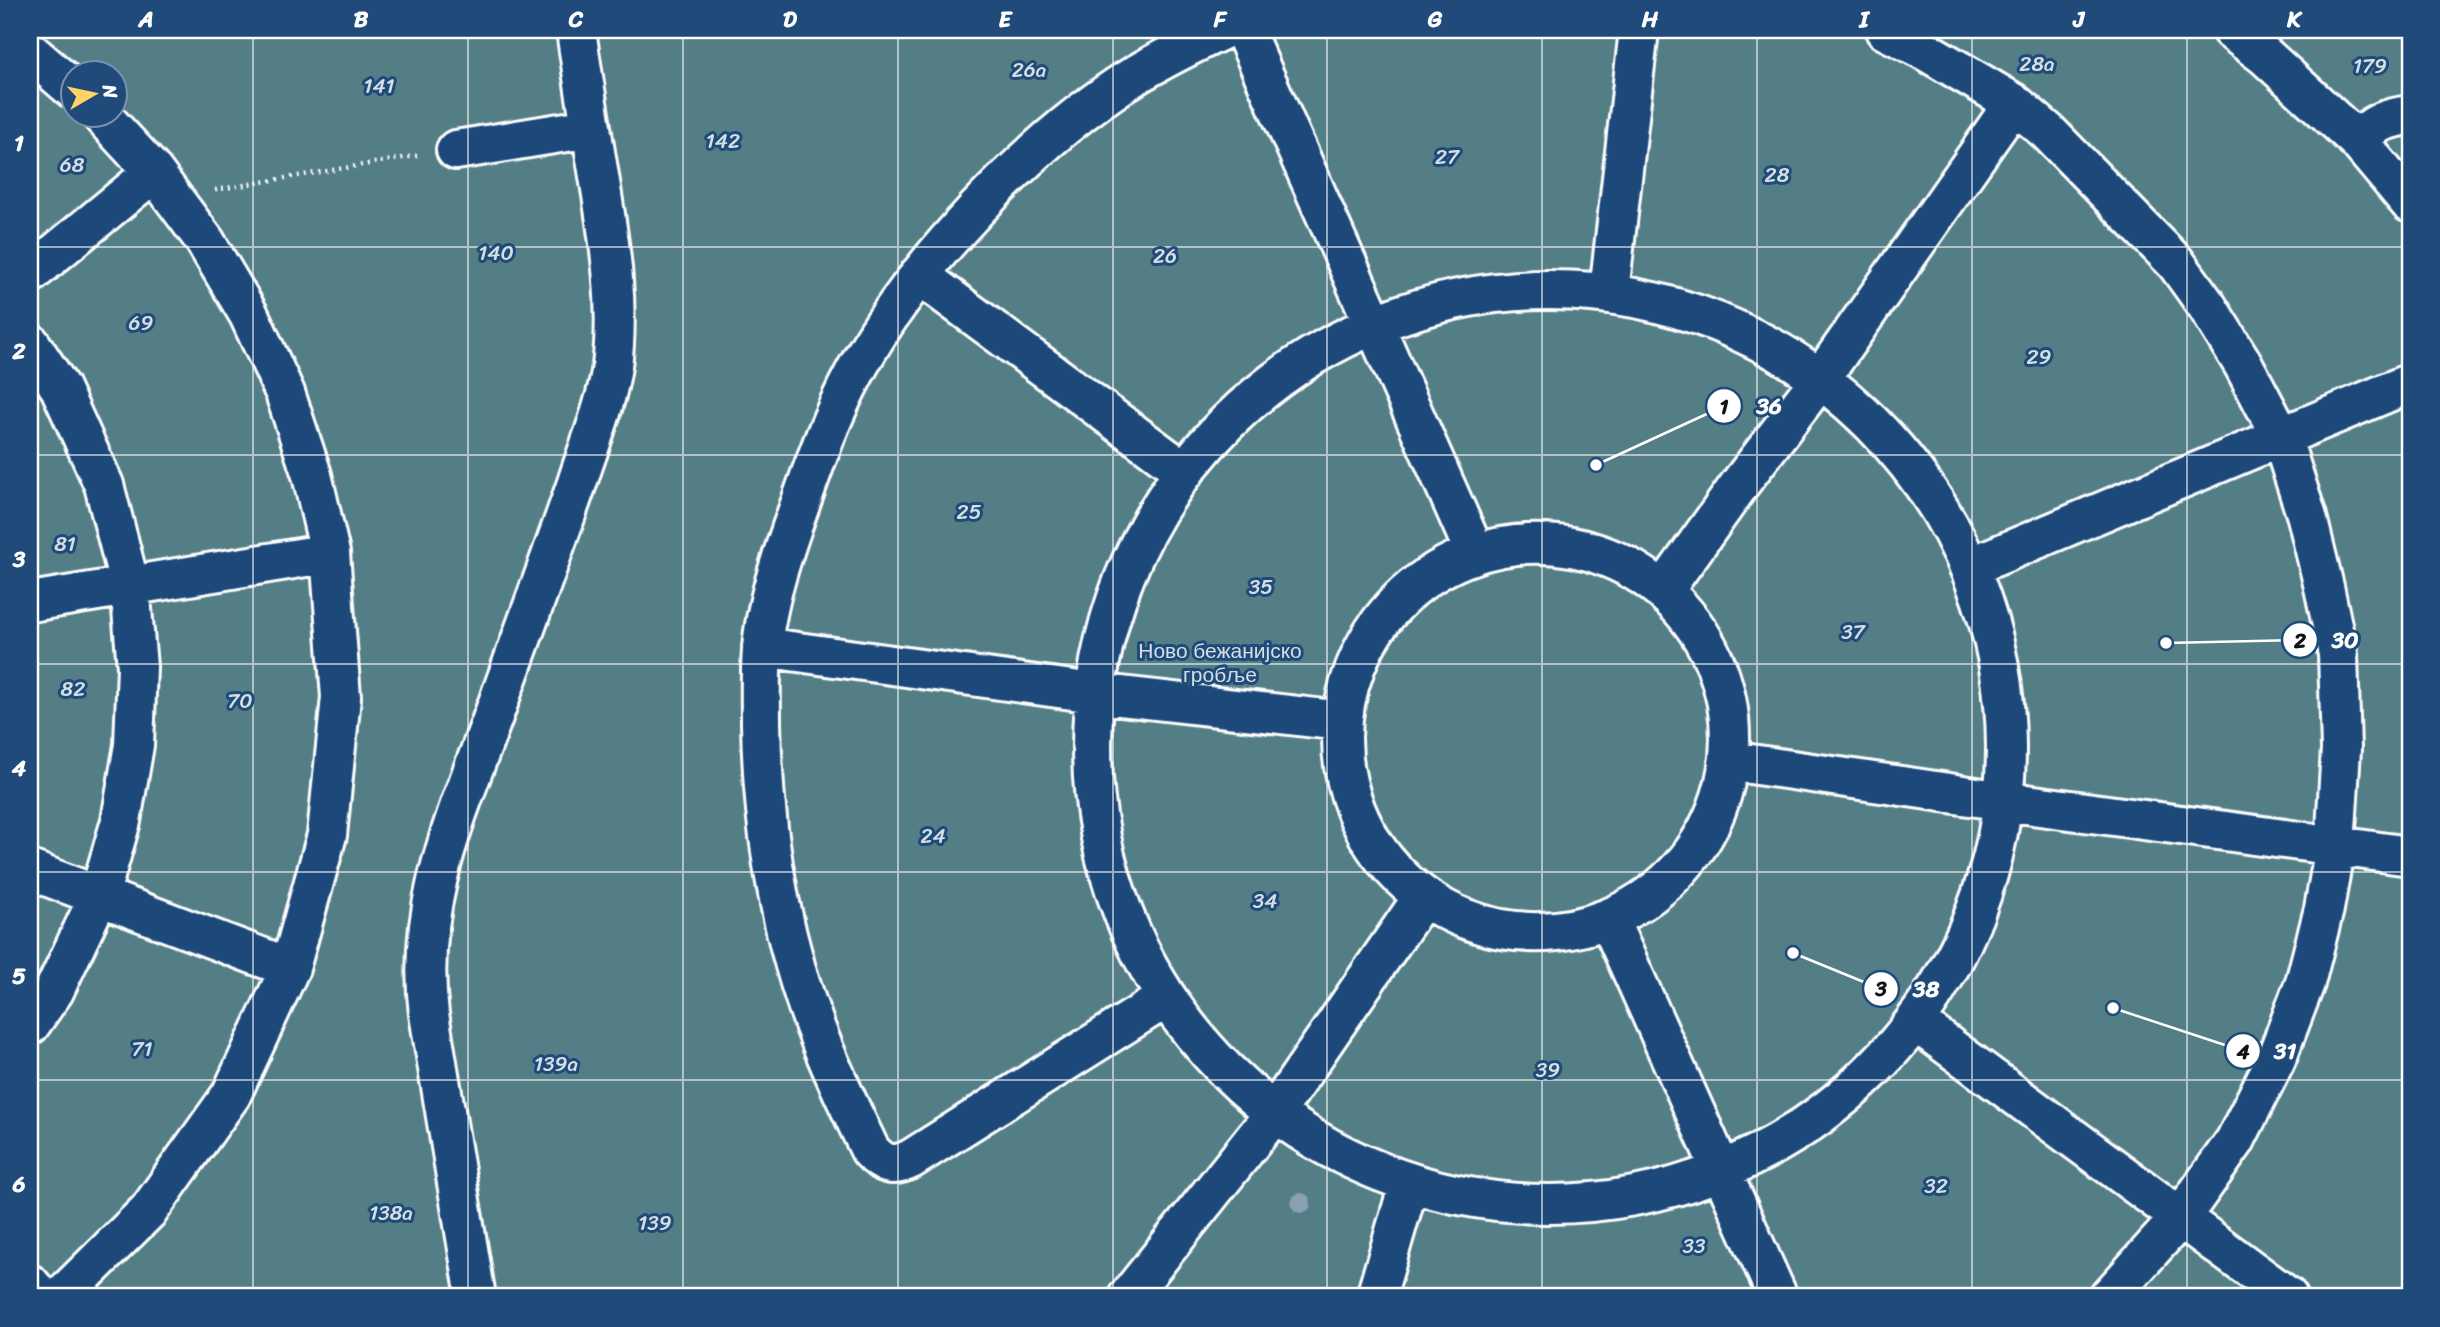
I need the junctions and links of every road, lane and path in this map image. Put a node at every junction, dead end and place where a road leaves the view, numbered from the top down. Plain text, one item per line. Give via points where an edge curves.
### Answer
1 (576, 30) edge
2 (1222, 30) edge
3 (1244, 30) edge
4 (1639, 30) edge
5 (1885, 30) edge
6 (2231, 30) edge
7 (30, 52) edge
8 (60, 78) edge
9 (2014, 103) junction
10 (2410, 115) edge
11 (591, 128) junction
12 (115, 130) edge
13 (2358, 141) junction
14 (456, 150) joint
15 (154, 172) junction
16 (2410, 203) edge
17 (178, 204) junction
18 (30, 274) edge
19 (919, 275) junction
20 (1609, 292) junction
21 (1374, 323) junction
22 (30, 343) edge
23 (1821, 378) junction
24 (2410, 383) edge
25 (2281, 436) junction
26 (1184, 471) junction
27 (330, 553) junction
28 (1475, 553) junction
29 (1970, 567) junction
30 (130, 586) junction
31 (1664, 590) junction
32 (30, 602) edge
33 (762, 647) junction
34 (1094, 693) junction
35 (1342, 721) junction
36 (1730, 761) junction
37 (2004, 801) junction
38 (2335, 846) junction
39 (2410, 856) edge
40 (30, 870) edge
41 (99, 896) junction
42 (1423, 897) junction
43 (1609, 920) junction
44 (290, 968) junction
45 (1166, 998) junction
46 (1916, 1022) junction
47 (30, 1025) edge
48 (1274, 1114) junction
49 (1723, 1172) junction
50 (1409, 1184) junction
51 (2180, 1217) junction
52 (30, 1284) edge
53 (41, 1297) edge
54 (61, 1297) edge
55 (476, 1297) edge
56 (1128, 1297) edge
57 (1376, 1297) edge
58 (1778, 1297) edge
59 (2109, 1297) edge
60 (2288, 1297) edge

1 - 11 lane
2 - 19 lane via 1133,76 1091,106 1016,171
3 - 21 lane
4 - 20 lane
5 - 9 lane
6 - 13 lane
7 - 8 lane
9 - 23 lane
9 - 25 lane via 2176,263 2229,341
10 - 13 lane via 2379,122
11 - 14 lane
11 - 55 lane via 611,249 612,367 554,551 442,857 429,924 426,993
12 - 15 lane
13 - 16 lane
14 - 17 path via 194,194
15 - 17 lane
15 - 18 lane
17 - 27 lane via 249,315 285,393 312,475
19 - 26 lane
19 - 33 lane via 854,373 821,446 791,529
20 - 21 lane via 1529,288 1450,299
20 - 23 lane via 1684,309 1720,323 1756,338
21 - 26 lane via 1302,361 1248,402
21 - 28 lane
22 - 30 lane via 60,388 104,485
23 - 29 lane via 1881,432 1932,496
23 - 31 lane
24 - 25 lane
25 - 29 lane
25 - 38 lane via 2307,517 2338,654 2341,749
26 - 34 lane via 1141,539 1111,614
27 - 30 lane
27 - 44 lane via 341,697 327,835
28 - 31 lane via 1514,544 1594,551 1631,567
28 - 35 lane via 1434,572 1391,609 1370,636 1351,677
29 - 37 lane via 1990,623 2002,682
30 - 32 lane
30 - 41 lane via 137,667 134,744 121,821
31 - 36 lane via 1690,618 1724,685
33 - 34 lane
33 - 45 lane via 762,747 774,880 822,1045 870,1150 879,1160 889,1165 911,1159
34 - 35 lane
34 - 45 lane via 1093,784 1106,863 1124,917
35 - 42 lane via 1342,755 1359,820 1376,849
36 - 37 lane
36 - 43 lane via 1721,802 1703,840 1678,873 1646,900
37 - 38 lane
37 - 46 lane via 1978,905 1958,954
38 - 39 lane
38 - 51 lane via 2305,984 2276,1059 2235,1141
40 - 41 lane
41 - 44 lane
41 - 47 lane via 54,991
42 - 43 lane via 1457,917 1494,929 1533,934 1572,931
42 - 48 lane
43 - 49 lane
44 - 54 lane via 231,1095 149,1210
45 - 48 lane via 1233,1080
46 - 49 lane via 1861,1084 1796,1134
46 - 51 lane
48 - 50 lane via 1339,1155
48 - 56 lane
49 - 50 lane via 1647,1196 1567,1206 1488,1202
49 - 58 lane
50 - 57 lane
51 - 59 lane
51 - 60 lane
52 - 53 lane

